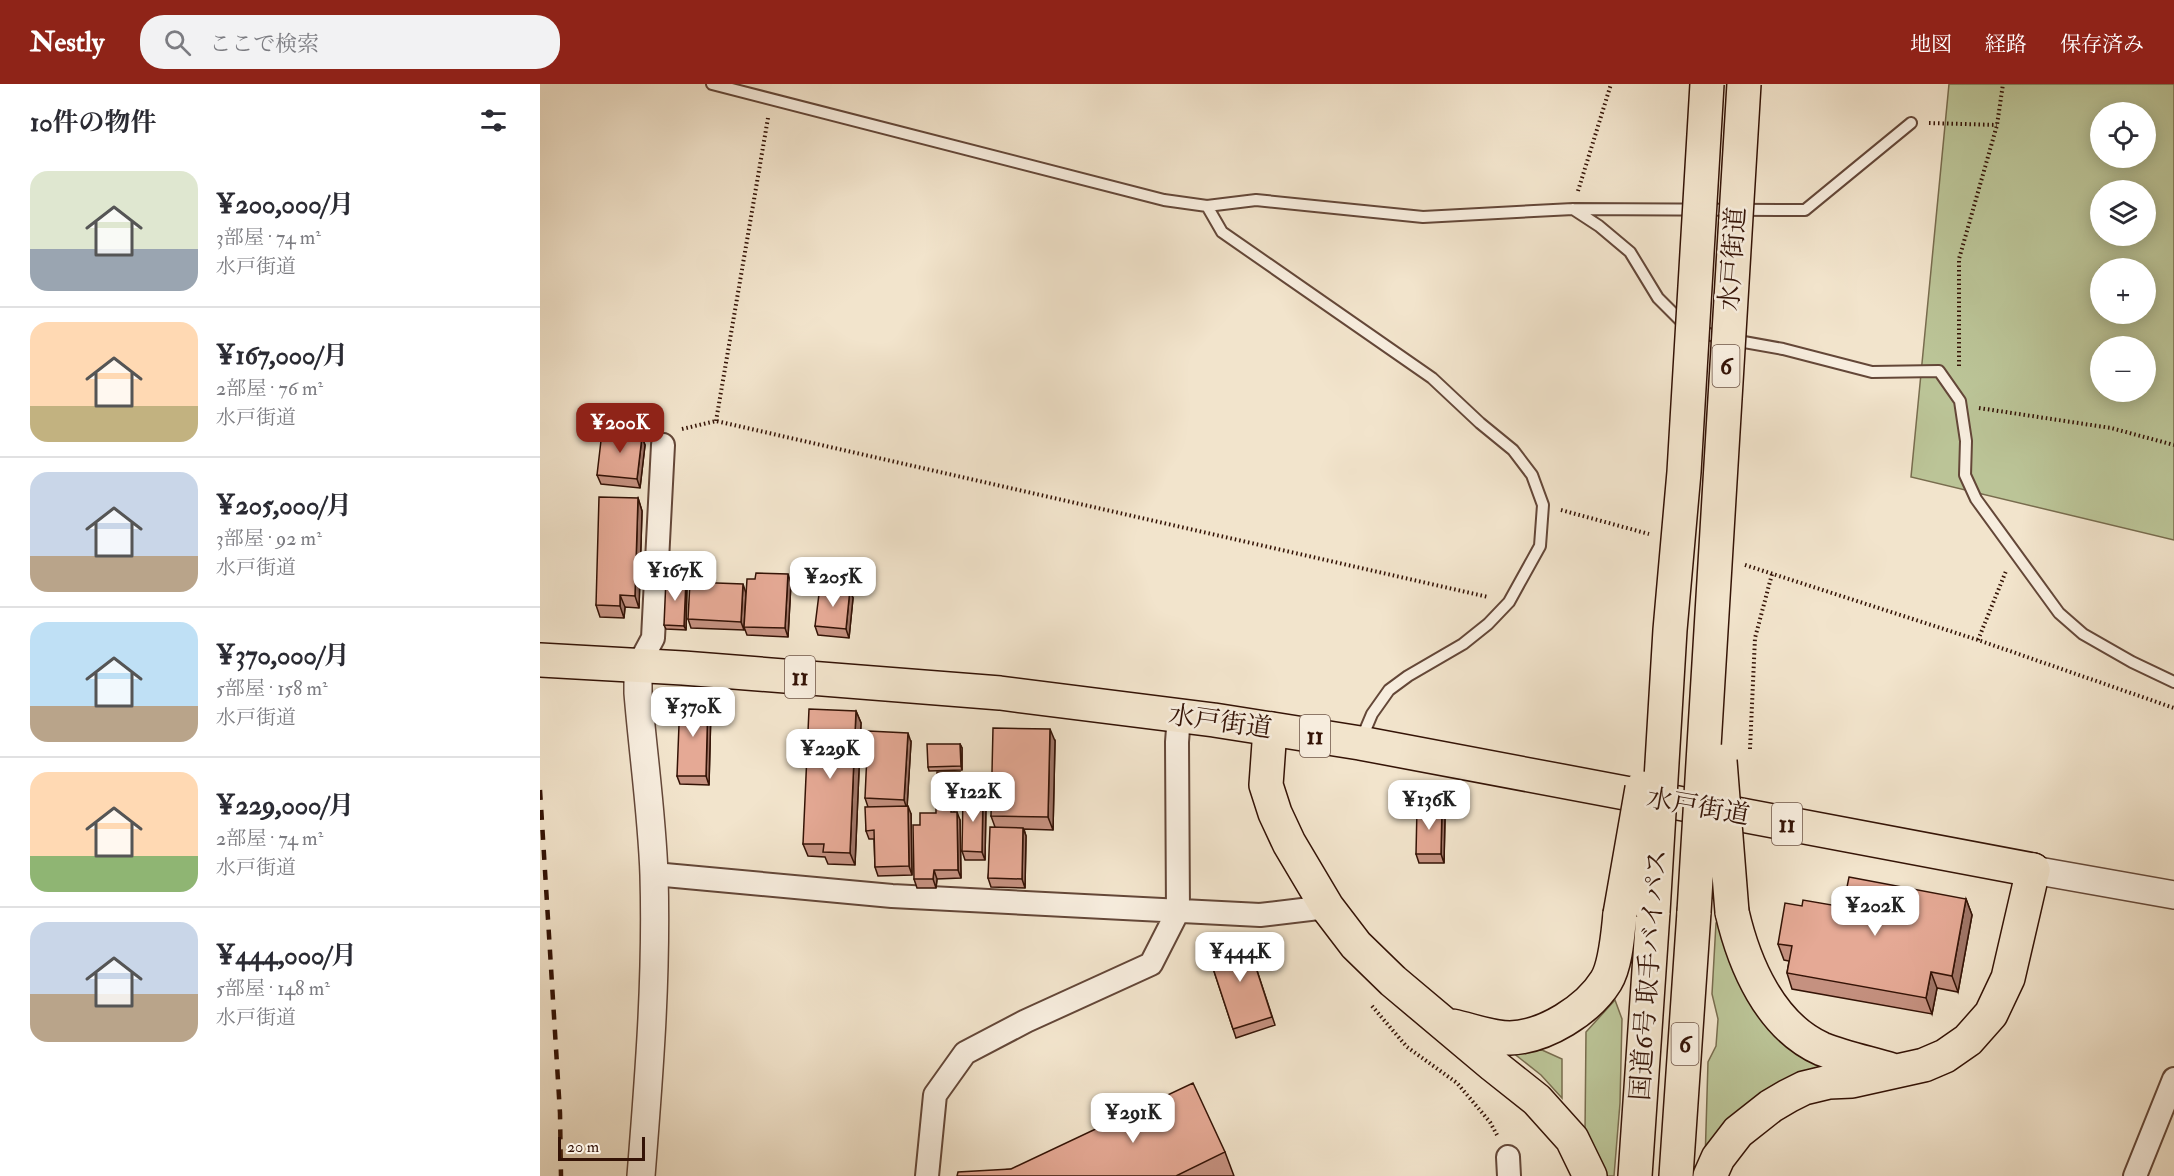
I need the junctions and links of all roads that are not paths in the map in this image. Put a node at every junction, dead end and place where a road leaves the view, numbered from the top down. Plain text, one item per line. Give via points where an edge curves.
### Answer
1 (712, 84) edge
2 (1707, 84) edge
3 (1744, 84) edge
4 (1911, 123) road end
5 (1207, 206) junction
6 (1573, 209) junction
7 (663, 445) dead end
8 (1670, 630) junction
9 (1711, 649) junction
10 (540, 660) edge
11 (638, 666) junction
12 (2174, 682) edge
13 (1179, 715) junction
14 (1270, 729) junction
15 (1360, 743) junction
16 (2033, 870) junction
17 (654, 874) junction
18 (2174, 895) edge
19 (1327, 907) junction
20 (1178, 911) junction
21 (1444, 1024) junction
22 (1894, 1070) junction
23 (2174, 1079) edge
24 (641, 1176) edge
25 (927, 1176) edge
26 (1590, 1176) edge
27 (1635, 1176) edge
28 (1676, 1176) edge
29 (1710, 1176) edge
30 (2135, 1176) edge

1 - 5 lane via 1164,200
2 - 8 main road, 水戸街道 / 6, bridge via 1684,472
3 - 9 main road, 水戸街道 / 6, bridge
4 - 6 lane via 1805,210
5 - 6 lane via 1256,200 1423,218
5 - 15 lane via 1222,232 1432,378 1513,450 1532,475 1543,505 1540,546 1509,602 1463,644 1389,690 1372,714
6 - 12 lane via 1630,252 1658,298 1683,323 1716,337 1784,349 1872,372 1938,371 1960,400 1966,441 1965,475 1976,499 2059,613 2083,634
7 - 11 street via 653,638
8 - 21 main road, bridge via 1607,980 1572,1016 1543,1031 1511,1038
8 - 27 main road, 国道6号 取手バイパス / 6, bridge
9 - 22 main road, bridge via 1732,912 1742,947 1768,1001 1784,1023 1800,1036 1820,1048
9 - 28 main road, 国道6号 取手バイパス / 6, bridge
10 - 11 main road, 水戸街道 / 11
11 - 13 main road, 水戸街道 / 11 via 1000,693
11 - 17 street
13 - 14 main road, 水戸街道 / 11
13 - 20 street
14 - 15 main road, 水戸街道 / 11
14 - 19 main road via 1266,785 1289,843
15 - 16 main road, 水戸街道 / 11
16 - 18 street
16 - 22 main road via 2008,978 1991,1014 1968,1040 1945,1056 1924,1065
17 - 20 street via 892,896
17 - 24 street via 652,1025
19 - 20 street via 1260,915
19 - 21 main road via 1356,945
20 - 25 street via 1151,964 965,1053 935,1095
21 - 26 main road via 1537,1100 1572,1139
22 - 29 main road via 1821,1084 1788,1096 1738,1132
23 - 30 street

